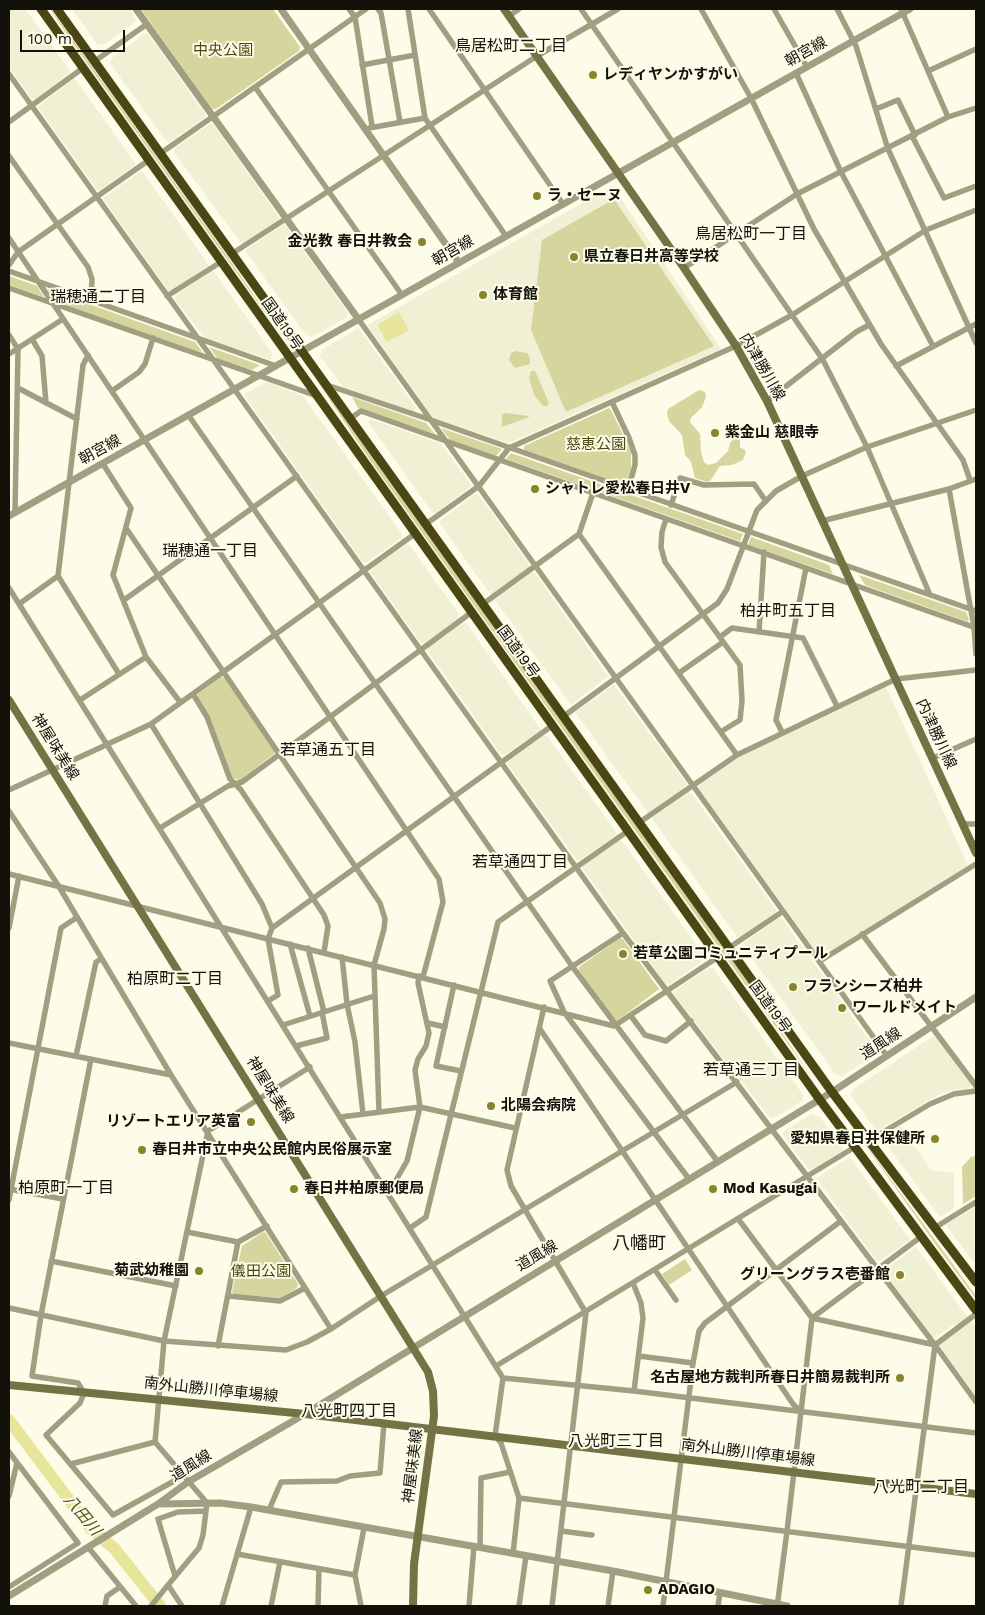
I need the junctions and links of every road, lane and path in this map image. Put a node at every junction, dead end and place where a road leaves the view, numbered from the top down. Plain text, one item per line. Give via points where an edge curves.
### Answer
1 (41, 9) edge
2 (57, 9) edge
3 (136, 9) edge
4 (281, 9) edge
5 (349, 9) edge
6 (366, 9) edge
7 (378, 9) edge
8 (408, 9) edge
9 (429, 9) edge
10 (519, 9) edge
11 (581, 9) edge
12 (618, 9) edge
13 (701, 9) edge
14 (774, 9) edge
15 (837, 9) edge
16 (910, 9) edge
17 (902, 11) edge
18 (507, 12) edge
19 (354, 17) junction
20 (147, 24) junction
21 (592, 24) junction
22 (854, 41) junction
23 (309, 49) junction
24 (976, 49) edge
25 (415, 56) junction
26 (537, 56) junction
27 (389, 60) junction
28 (95, 61) junction
29 (362, 65) junction
30 (806, 67) junction
31 (83, 68) junction
32 (928, 71) junction
33 (796, 73) junction
34 (9, 74) edge
35 (255, 86) junction
36 (485, 90) junction
37 (751, 98) junction
38 (32, 105) junction
39 (976, 108) edge
40 (876, 109) junction
41 (976, 113) edge
42 (213, 116) junction
43 (948, 117) junction
44 (425, 118) junction
45 (9, 122) edge
46 (400, 122) junction
47 (429, 126) junction
48 (369, 128) junction
49 (913, 135) junction
50 (673, 143) junction
51 (888, 149) junction
52 (161, 152) junction
53 (9, 156) edge
54 (384, 156) junction
55 (149, 160) junction
56 (841, 172) junction
57 (618, 174) junction
58 (976, 186) edge
59 (329, 192) junction
60 (797, 194) junction
61 (98, 197) junction
62 (563, 204) junction
63 (976, 210) edge
64 (286, 219) junction
65 (56, 225) junction
66 (926, 230) junction
67 (736, 234) junction
68 (506, 236) junction
69 (9, 238) edge
70 (18, 252) junction
71 (233, 253) junction
72 (885, 255) junction
73 (221, 262) junction
74 (458, 263) junction
75 (9, 265) edge
76 (684, 268) junction
77 (9, 271) edge
78 (38, 281) junction
79 (845, 281) junction
80 (9, 288) edge
81 (402, 295) junction
82 (167, 296) junction
83 (91, 299) junction
84 (52, 303) junction
85 (792, 315) junction
86 (63, 319) junction
87 (359, 320) junction
88 (869, 324) junction
89 (976, 324) edge
90 (969, 326) junction
91 (9, 335) edge
92 (153, 338) junction
93 (199, 338) junction
94 (32, 339) junction
95 (976, 343) edge
96 (736, 346) junction
97 (932, 346) junction
98 (18, 349) junction
99 (302, 352) junction
100 (9, 354) edge
101 (88, 355) junction
102 (289, 358) junction
103 (214, 360) junction
104 (823, 360) junction
105 (276, 366) junction
106 (896, 366) junction
107 (259, 376) junction
108 (327, 385) junction
109 (18, 388) junction
110 (236, 389) junction
111 (112, 391) junction
112 (318, 397) junction
113 (767, 401) junction
114 (612, 402) junction
115 (46, 403) junction
116 (976, 410) edge
117 (189, 416) junction
118 (350, 418) junction
119 (428, 418) junction
120 (77, 419) junction
121 (936, 424) junction
122 (145, 441) junction
123 (445, 441) junction
124 (867, 447) junction
125 (509, 448) junction
126 (500, 460) junction
127 (103, 464) junction
128 (296, 476) junction
129 (802, 476) junction
130 (973, 480) edge
131 (70, 482) junction
132 (479, 486) junction
133 (949, 489) junction
134 (628, 490) junction
135 (593, 493) junction
136 (765, 500) junction
137 (889, 503) junction
138 (671, 505) junction
139 (252, 508) junction
140 (12, 514) edge
141 (666, 519) junction
142 (822, 521) junction
143 (426, 524) junction
144 (126, 528) junction
145 (748, 532) junction
146 (416, 533) junction
147 (579, 534) junction
148 (210, 538) junction
149 (744, 542) junction
150 (764, 552) junction
151 (842, 564) junction
152 (535, 568) junction
153 (806, 568) junction
154 (364, 570) junction
155 (159, 574) junction
156 (58, 576) junction
157 (851, 583) junction
158 (9, 588) edge
159 (930, 595) junction
160 (124, 600) junction
161 (318, 603) junction
162 (18, 604) junction
163 (483, 604) junction
164 (973, 610) edge
165 (472, 612) junction
166 (704, 614) junction
167 (975, 628) edge
168 (759, 632) junction
169 (275, 634) junction
170 (793, 636) junction
171 (721, 639) junction
172 (659, 646) junction
173 (422, 650) junction
174 (976, 654) edge
175 (146, 657) junction
176 (224, 670) junction
177 (976, 670) edge
178 (679, 673) junction
179 (119, 674) junction
180 (615, 678) junction
181 (896, 679) junction
182 (375, 684) junction
183 (192, 694) junction
184 (9, 700) edge
185 (80, 700) junction
186 (180, 702) junction
187 (837, 706) junction
188 (564, 716) junction
189 (330, 717) junction
190 (151, 724) junction
191 (554, 725) junction
192 (722, 731) junction
193 (782, 732) junction
194 (976, 739) edge
195 (107, 744) junction
196 (280, 754) junction
197 (737, 755) junction
198 (933, 758) junction
199 (502, 762) junction
200 (52, 769) junction
201 (236, 784) junction
202 (692, 785) junction
203 (9, 790) edge
204 (453, 797) junction
205 (199, 803) junction
206 (9, 811) edge
207 (640, 822) junction
208 (963, 824) junction
209 (976, 824) edge
210 (160, 828) junction
211 (407, 830) junction
212 (628, 831) junction
213 (976, 853) edge
214 (976, 864) edge
215 (355, 866) junction
216 (576, 866) junction
217 (9, 874) edge
218 (19, 876) junction
219 (58, 885) junction
220 (313, 898) junction
221 (526, 900) junction
222 (139, 907) junction
223 (782, 912) junction
224 (76, 918) junction
225 (9, 928) edge
226 (272, 928) junction
227 (223, 929) junction
228 (623, 933) junction
229 (862, 934) junction
230 (268, 939) junction
231 (290, 944) junction
232 (730, 947) junction
233 (308, 948) junction
234 (324, 952) junction
235 (342, 957) junction
236 (718, 957) junction
237 (101, 959) junction
238 (820, 962) junction
239 (374, 965) junction
240 (572, 966) junction
241 (421, 977) junction
242 (454, 985) junction
243 (667, 991) junction
244 (480, 992) junction
245 (374, 996) junction
246 (975, 1000) edge
247 (268, 1001) junction
248 (347, 1004) junction
249 (544, 1007) junction
250 (323, 1012) junction
251 (564, 1012) junction
252 (310, 1016) junction
253 (631, 1016) junction
254 (691, 1021) junction
255 (428, 1023) junction
256 (283, 1025) junction
257 (614, 1026) junction
258 (445, 1027) junction
259 (932, 1027) junction
260 (540, 1029) junction
261 (9, 1043) edge
262 (296, 1046) junction
263 (39, 1048) junction
264 (76, 1056) junction
265 (887, 1056) junction
266 (90, 1059) junction
267 (310, 1068) junction
268 (460, 1072) junction
269 (171, 1075) junction
270 (737, 1082) junction
271 (976, 1086) edge
272 (976, 1091) edge
273 (832, 1092) junction
274 (259, 1099) junction
275 (820, 1100) junction
276 (420, 1107) junction
277 (379, 1112) junction
278 (362, 1114) junction
279 (451, 1114) junction
280 (682, 1115) junction
281 (342, 1117) junction
282 (516, 1128) junction
283 (772, 1129) junction
284 (208, 1131) junction
285 (652, 1131) junction
286 (870, 1140) junction
287 (856, 1147) junction
288 (622, 1149) junction
289 (718, 1162) junction
290 (809, 1177) junction
291 (689, 1178) junction
292 (10, 1189) edge
293 (388, 1194) junction
294 (63, 1199) junction
295 (656, 1199) junction
296 (9, 1200) edge
297 (976, 1202) edge
298 (524, 1210) junction
299 (739, 1220) junction
300 (841, 1220) junction
301 (267, 1226) junction
302 (936, 1227) junction
303 (410, 1228) junction
304 (187, 1232) junction
305 (922, 1236) junction
306 (238, 1242) junction
307 (689, 1249) junction
308 (51, 1261) junction
309 (555, 1261) junction
310 (433, 1266) junction
311 (656, 1270) junction
312 (776, 1270) junction
313 (878, 1270) junction
314 (976, 1282) edge
315 (633, 1283) junction
316 (176, 1286) junction
317 (305, 1288) junction
318 (229, 1296) junction
319 (381, 1296) junction
320 (676, 1300) dead end
321 (727, 1307) junction
322 (9, 1308) edge
323 (976, 1310) edge
324 (586, 1313) junction
325 (976, 1314) edge
326 (41, 1315) junction
327 (464, 1316) junction
328 (812, 1318) junction
329 (331, 1329) junction
330 (164, 1341) junction
331 (935, 1344) junction
332 (218, 1346) junction
333 (413, 1348) junction
334 (638, 1356) junction
335 (693, 1363) junction
336 (496, 1366) junction
337 (503, 1378) junction
338 (9, 1385) edge
339 (578, 1385) junction
340 (634, 1391) junction
341 (84, 1392) junction
342 (159, 1398) junction
343 (689, 1399) junction
344 (976, 1402) edge
345 (800, 1411) junction
346 (305, 1414) junction
347 (384, 1423) junction
348 (923, 1427) junction
349 (432, 1428) junction
350 (976, 1434) edge
351 (496, 1436) junction
352 (155, 1442) junction
353 (571, 1444) junction
354 (9, 1452) edge
355 (681, 1458) junction
356 (17, 1463) junction
357 (71, 1464) junction
358 (510, 1472) junction
359 (793, 1472) junction
360 (186, 1479) junction
361 (915, 1486) junction
362 (976, 1494) edge
363 (9, 1496) edge
364 (519, 1498) junction
365 (158, 1504) junction
366 (564, 1504) junction
367 (206, 1507) junction
368 (251, 1507) junction
369 (269, 1510) junction
370 (674, 1517) junction
371 (364, 1528) junction
372 (561, 1531) junction
373 (787, 1532) junction
374 (592, 1535) dead end
375 (418, 1536) junction
376 (908, 1546) junction
377 (88, 1547) junction
378 (477, 1547) junction
379 (237, 1554) junction
380 (513, 1554) junction
381 (976, 1555) edge
382 (526, 1556) junction
383 (557, 1561) junction
384 (280, 1562) junction
385 (319, 1569) junction
386 (613, 1571) junction
387 (355, 1575) junction
388 (175, 1576) junction
389 (667, 1582) junction
390 (168, 1584) junction
391 (9, 1587) edge
392 (120, 1587) junction
393 (720, 1593) junction
394 (9, 1596) edge
395 (105, 1606) edge
396 (136, 1606) edge
397 (151, 1606) edge
398 (182, 1606) edge
399 (222, 1606) edge
400 (270, 1606) edge
401 (318, 1606) edge
402 (361, 1606) edge
403 (413, 1606) edge
404 (469, 1606) edge
405 (519, 1606) edge
406 (552, 1606) edge
407 (608, 1606) edge
408 (664, 1606) edge
409 (718, 1606) edge
410 (775, 1606) edge
411 (787, 1606) edge
412 (901, 1606) edge

1 - 31 highway, 国道19号
2 - 28 highway, 国道19号
3 - 20 street
4 - 23 street
5 - 19 street
6 - 19 street
7 - 27 street
8 - 25 street
9 - 36 street
10 - 18 street
11 - 21 street
12 - 21 street
13 - 37 street
14 - 30 street
15 - 22 street
16 - 17 street, 朝宮線
17 - 22 street, 朝宮線
17 - 32 street
18 - 26 main road, 内津勝川線
19 - 23 street
19 - 29 street
20 - 28 street
20 - 42 street
21 - 26 street
21 - 50 street
22 - 30 street, 朝宮線
22 - 40 street
23 - 35 street
23 - 48 street
24 - 32 street
25 - 27 street
25 - 44 street
26 - 36 street
26 - 57 main road, 内津勝川線
27 - 29 street
27 - 46 street
28 - 52 highway, 国道19号
29 - 48 street
30 - 33 street, 朝宮線
31 - 38 street
31 - 55 highway, 国道19号
32 - 43 street
33 - 37 street, 朝宮線
33 - 56 street
34 - 38 street
35 - 42 street
35 - 59 street
36 - 47 street
36 - 62 street
37 - 50 street, 朝宮線
37 - 60 street
38 - 45 street
38 - 61 street
39 - 41 street
39 - 43 street
40 - 49 street via 898,100
40 - 51 street
42 - 52 street
42 - 64 street
43 - 49 street
44 - 46 street
44 - 47 street
46 - 48 street
47 - 54 street
47 - 68 street
48 - 54 street
49 - 51 street
49 - 58 street via 944,198
50 - 57 street, 朝宮線
50 - 67 street
51 - 56 street
51 - 66 street
52 - 71 highway, 国道19号
53 - 65 street
54 - 59 street
54 - 74 street
55 - 61 street
55 - 73 highway, 国道19号
56 - 60 street
56 - 72 street
57 - 62 street, 朝宮線
57 - 76 main road, 内津勝川線
59 - 64 street
59 - 81 street
60 - 67 street
60 - 79 street
61 - 65 street
61 - 82 street
62 - 68 street, 朝宮線
63 - 66 street
64 - 71 street
64 - 87 street
65 - 70 street
65 - 83 street via 88,267 92,279
66 - 72 street
66 - 90 street
67 - 76 street
67 - 85 street
68 - 74 street, 朝宮線
69 - 70 street
70 - 75 street
70 - 78 street
71 - 99 highway, 国道19号
72 - 79 street
72 - 97 street
73 - 82 street
73 - 102 highway, 国道19号
74 - 81 street, 朝宮線
76 - 96 main road, 内津勝川線
77 - 78 street
78 - 83 street
78 - 84 street
79 - 85 street
79 - 88 street
80 - 84 street
81 - 87 street, 朝宮線
82 - 93 street
83 - 93 street
84 - 86 street
84 - 92 street
85 - 96 street
85 - 104 street
86 - 94 street
86 - 101 street
87 - 99 street, 朝宮線
87 - 119 street
88 - 104 street
88 - 106 street
89 - 90 street
90 - 95 street
90 - 97 street
91 - 98 street
92 - 103 street
92 - 111 street via 148,358 139,372
93 - 103 street
93 - 105 street
94 - 98 street
94 - 115 street via 42,356
96 - 113 main road, 内津勝川線
96 - 114 street
97 - 106 street
98 - 100 street
98 - 109 street
99 - 102 street, 朝宮線
99 - 108 highway, 国道19号
101 - 111 street
101 - 120 street via 83,365
102 - 105 street, 朝宮線
102 - 112 highway, 国道19号
103 - 107 street
103 - 110 street
104 - 113 street
104 - 124 street
105 - 107 street, 朝宮線
106 - 121 street
107 - 110 street, 朝宮線
107 - 112 street
108 - 118 highway, 国道19号
108 - 119 street
109 - 115 street
109 - 140 street
110 - 117 street, 朝宮線
110 - 128 street
111 - 122 street
112 - 146 highway, 国道19号
113 - 129 main road, 内津勝川線
114 - 125 street
114 - 134 street via 635,455
115 - 120 street
116 - 121 street
117 - 122 street, 朝宮線
117 - 139 street
118 - 123 street via 361,411
118 - 143 highway, 国道19号
119 - 123 street
119 - 125 street
120 - 131 street
121 - 124 street
121 - 130 street via 963,460
122 - 127 street, 朝宮線
122 - 148 street
123 - 126 street
123 - 132 street
124 - 129 street
124 - 137 street
125 - 126 street
125 - 134 street
126 - 132 street
126 - 135 street
127 - 131 street, 朝宮線
127 - 144 street via 131,508
128 - 139 street
128 - 154 street
129 - 136 street
129 - 142 main road, 内津勝川線
130 - 133 street
131 - 140 street, 朝宮線
131 - 156 street
132 - 143 street
132 - 152 street
133 - 137 street
133 - 164 street
134 - 138 street
135 - 141 street
135 - 147 street
136 - 138 street via 754,484 704,485 680,478
136 - 145 street via 756,510
137 - 142 street
137 - 159 street
138 - 145 street
139 - 148 street
139 - 161 street
141 - 149 street
141 - 166 street via 661,547 665,562
142 - 151 main road, 内津勝川線
143 - 163 highway, 国道19号
144 - 155 street
144 - 160 street via 114,575
145 - 149 street
145 - 151 street
146 - 154 street
146 - 165 highway, 国道19号
147 - 152 street
147 - 172 street
148 - 155 street
148 - 169 street
149 - 150 street
149 - 166 street via 727,589 718,603
150 - 153 street
150 - 168 street
151 - 157 main road, 内津勝川線
151 - 159 street
152 - 163 street
152 - 180 street
153 - 157 street
153 - 170 street
154 - 161 street
154 - 173 street
155 - 160 street
155 - 176 street
156 - 162 street
156 - 179 street
157 - 167 street
157 - 181 main road, 内津勝川線
158 - 162 street
159 - 164 street
160 - 175 street
161 - 169 street
161 - 182 street
162 - 185 street
163 - 188 highway, 国道19号
164 - 167 street
165 - 173 street
165 - 191 highway, 国道19号
166 - 171 street
166 - 172 street
167 - 174 street
168 - 170 street
168 - 171 street via 732,628
169 - 176 street
169 - 189 street
170 - 187 street via 802,638
170 - 193 street via 776,720
171 - 178 street
171 - 192 street via 740,665 742,701 740,720
172 - 178 street
172 - 180 street
173 - 182 street
173 - 199 street
175 - 179 street
175 - 186 street
176 - 183 street
176 - 196 street
177 - 181 street
178 - 192 street
179 - 185 street
180 - 188 street
180 - 202 street
181 - 187 street
181 - 198 main road, 内津勝川線
182 - 189 street
182 - 204 street
183 - 186 street
183 - 201 street via 207,717 230,779
184 - 200 main road, 神屋味美線
185 - 195 street
186 - 190 street
187 - 193 street
188 - 207 highway, 国道19号
189 - 196 street
189 - 211 street
190 - 195 street
190 - 205 street
191 - 199 street
191 - 212 highway, 国道19号
192 - 197 street
193 - 197 street
194 - 198 street
195 - 200 street
195 - 210 street
196 - 201 street
196 - 215 street
197 - 202 street
198 - 208 main road, 内津勝川線
199 - 204 street
199 - 216 street
200 - 203 street
200 - 222 main road, 神屋味美線
201 - 205 street
201 - 220 street
202 - 207 street
202 - 223 street
204 - 211 street
204 - 221 street
205 - 210 street
205 - 226 street via 262,904
206 - 219 street
207 - 232 highway, 国道19号
208 - 209 street
208 - 213 main road, 内津勝川線
210 - 227 street
211 - 215 street
211 - 241 street via 439,879 442,890 443,902
212 - 216 street
212 - 236 highway, 国道19号
214 - 229 street
215 - 220 street
215 - 239 street via 383,910 384,930
216 - 221 street
216 - 228 street
217 - 218 street
218 - 219 street
218 - 225 street
219 - 222 street
219 - 224 street
220 - 226 street
220 - 234 street via 328,926
221 - 240 street
221 - 244 street via 498,922
222 - 227 street
222 - 274 main road, 神屋味美線
223 - 232 street
223 - 238 street
224 - 237 street
224 - 263 street via 62,928
226 - 230 street
227 - 230 street
227 - 247 street
228 - 240 street
228 - 243 street
229 - 238 street
229 - 259 street
230 - 231 street
230 - 247 street via 278,995
231 - 233 street
231 - 252 street
232 - 273 highway, 国道19号
233 - 234 street
233 - 250 street
234 - 235 street
235 - 239 street
235 - 248 street
236 - 243 street
236 - 275 highway, 国道19号
237 - 264 street via 96,962
237 - 269 street
238 - 265 street
239 - 241 street
239 - 245 street
240 - 251 street via 550,981
240 - 257 street
241 - 242 street
241 - 255 street via 418,983
242 - 244 street
242 - 258 street
243 - 253 street
243 - 254 street
244 - 249 street
244 - 268 street
245 - 248 street
245 - 277 street
246 - 259 street, 道風線
247 - 256 street
248 - 250 street
248 - 278 street via 355,1042
249 - 251 street
249 - 260 street
250 - 252 street
250 - 262 street via 328,1038
251 - 257 street
251 - 285 street
252 - 256 street
253 - 254 street via 645,1035 666,1041
253 - 257 street
254 - 270 street
255 - 258 street
255 - 276 street via 426,1046 416,1070
256 - 262 street
257 - 280 street
258 - 268 street via 436,1066
259 - 265 street, 道風線
259 - 271 street
260 - 282 street
260 - 288 street
261 - 263 street
262 - 267 street
263 - 264 street
263 - 292 street
264 - 266 street
265 - 273 street, 道風線
266 - 269 street
266 - 294 street
267 - 274 street
267 - 281 street
268 - 279 street
269 - 284 street
270 - 280 street
270 - 283 street
272 - 286 street via 954,1094 930,1104
273 - 275 street, 道風線
273 - 286 highway, 国道19号
274 - 284 street
274 - 319 main road, 神屋味美線
275 - 283 street, 道風線
275 - 287 highway, 国道19号
276 - 277 street
276 - 279 street
276 - 293 street via 407,1161
277 - 278 street
278 - 281 street
279 - 282 street
279 - 303 street via 426,1217
280 - 285 street
280 - 289 street
281 - 293 street
282 - 298 street via 506,1170
283 - 289 street, 道風線
283 - 290 street
284 - 301 street
284 - 304 street
285 - 288 street
285 - 291 street
286 - 302 highway, 国道19号
287 - 290 street
287 - 305 highway, 国道19号
288 - 295 street
288 - 298 street
289 - 291 street, 道風線
290 - 299 street
290 - 300 street
291 - 295 street, 道風線
292 - 294 street
292 - 296 street
293 - 303 street
294 - 308 street
295 - 307 street
295 - 309 street, 道風線
297 - 302 street
298 - 309 street
298 - 310 street
299 - 307 street
299 - 312 street
300 - 312 street
300 - 313 street
301 - 306 street
301 - 317 street
302 - 314 highway, 国道19号
303 - 310 street
304 - 306 street
304 - 316 street
305 - 313 street
305 - 323 highway, 国道19号
306 - 318 street
307 - 311 street
307 - 321 street
308 - 316 street
308 - 326 street
309 - 324 street
309 - 327 street, 道風線
310 - 319 street
310 - 327 street
311 - 315 street
311 - 320 street
312 - 321 street
312 - 328 street
313 - 328 street
313 - 331 street
315 - 324 street
315 - 334 street via 642,1303
316 - 330 street
317 - 318 street via 280,1301
317 - 329 street
318 - 332 street
319 - 329 street
319 - 333 main road, 神屋味美線
321 - 335 street via 699,1331
321 - 345 street
322 - 326 street
324 - 336 street
324 - 339 street
325 - 331 street
326 - 330 street
326 - 341 street via 32,1376 78,1383
327 - 333 street, 道風線
327 - 336 street
328 - 331 street
328 - 345 street
329 - 332 street via 286,1350
330 - 332 street
330 - 342 street
331 - 344 street
331 - 348 street
333 - 346 street, 道風線
333 - 349 main road, 神屋味美線 via 431,1381 434,1402
334 - 335 street
334 - 340 street
335 - 343 street
336 - 337 street
337 - 339 street
337 - 351 street
338 - 341 main road, 南外山勝川停車場線
339 - 340 street
339 - 353 street
340 - 343 street
341 - 342 main road, 南外山勝川停車場線
341 - 357 street via 80,1403 46,1435
342 - 346 main road, 南外山勝川停車場線
342 - 352 street
343 - 345 street
343 - 355 street
345 - 348 street
345 - 359 street
346 - 347 main road, 南外山勝川停車場線
346 - 360 street, 道風線
347 - 349 main road, 南外山勝川停車場線
347 - 369 street via 380,1473 350,1476 337,1481 280,1482
348 - 350 street
348 - 361 street
349 - 351 main road, 南外山勝川停車場線
349 - 375 main road, 神屋味美線
351 - 353 main road, 南外山勝川停車場線
351 - 358 street
352 - 357 street
352 - 360 street
353 - 355 main road, 南外山勝川停車場線
353 - 366 street
354 - 356 street
355 - 359 main road, 南外山勝川停車場線
355 - 370 street
356 - 363 street
356 - 391 street via 78,1543
357 - 360 street via 113,1514
358 - 364 street
358 - 378 street via 482,1478
359 - 361 main road, 南外山勝川停車場線
359 - 373 street
360 - 365 street, 道風線
360 - 367 street
361 - 362 main road, 南外山勝川停車場線
361 - 376 street
364 - 366 street
364 - 380 street
365 - 367 street
365 - 377 street, 道風線
366 - 370 street
366 - 372 street
367 - 368 street
367 - 388 street via 198,1548
367 - 388 street via 158,1519
368 - 369 street
368 - 379 street
369 - 371 street
370 - 373 street
370 - 389 street
371 - 375 street
371 - 387 street
372 - 374 street
372 - 383 street
373 - 376 street
373 - 410 street
375 - 378 street
375 - 403 main road, 神屋味美線
376 - 381 street
376 - 412 street
377 - 392 street
377 - 394 street, 道風線
378 - 380 street
378 - 404 street
379 - 384 street
379 - 399 street
380 - 382 street
382 - 383 street
382 - 405 street
383 - 386 street
383 - 406 street
384 - 385 street
384 - 400 street
385 - 387 street
385 - 401 street
386 - 389 street
386 - 407 street
387 - 402 street
388 - 390 street
389 - 393 street
389 - 408 street
390 - 397 street
390 - 398 street
392 - 395 street via 107,1596
392 - 396 street
393 - 409 street
393 - 410 street
410 - 411 street

